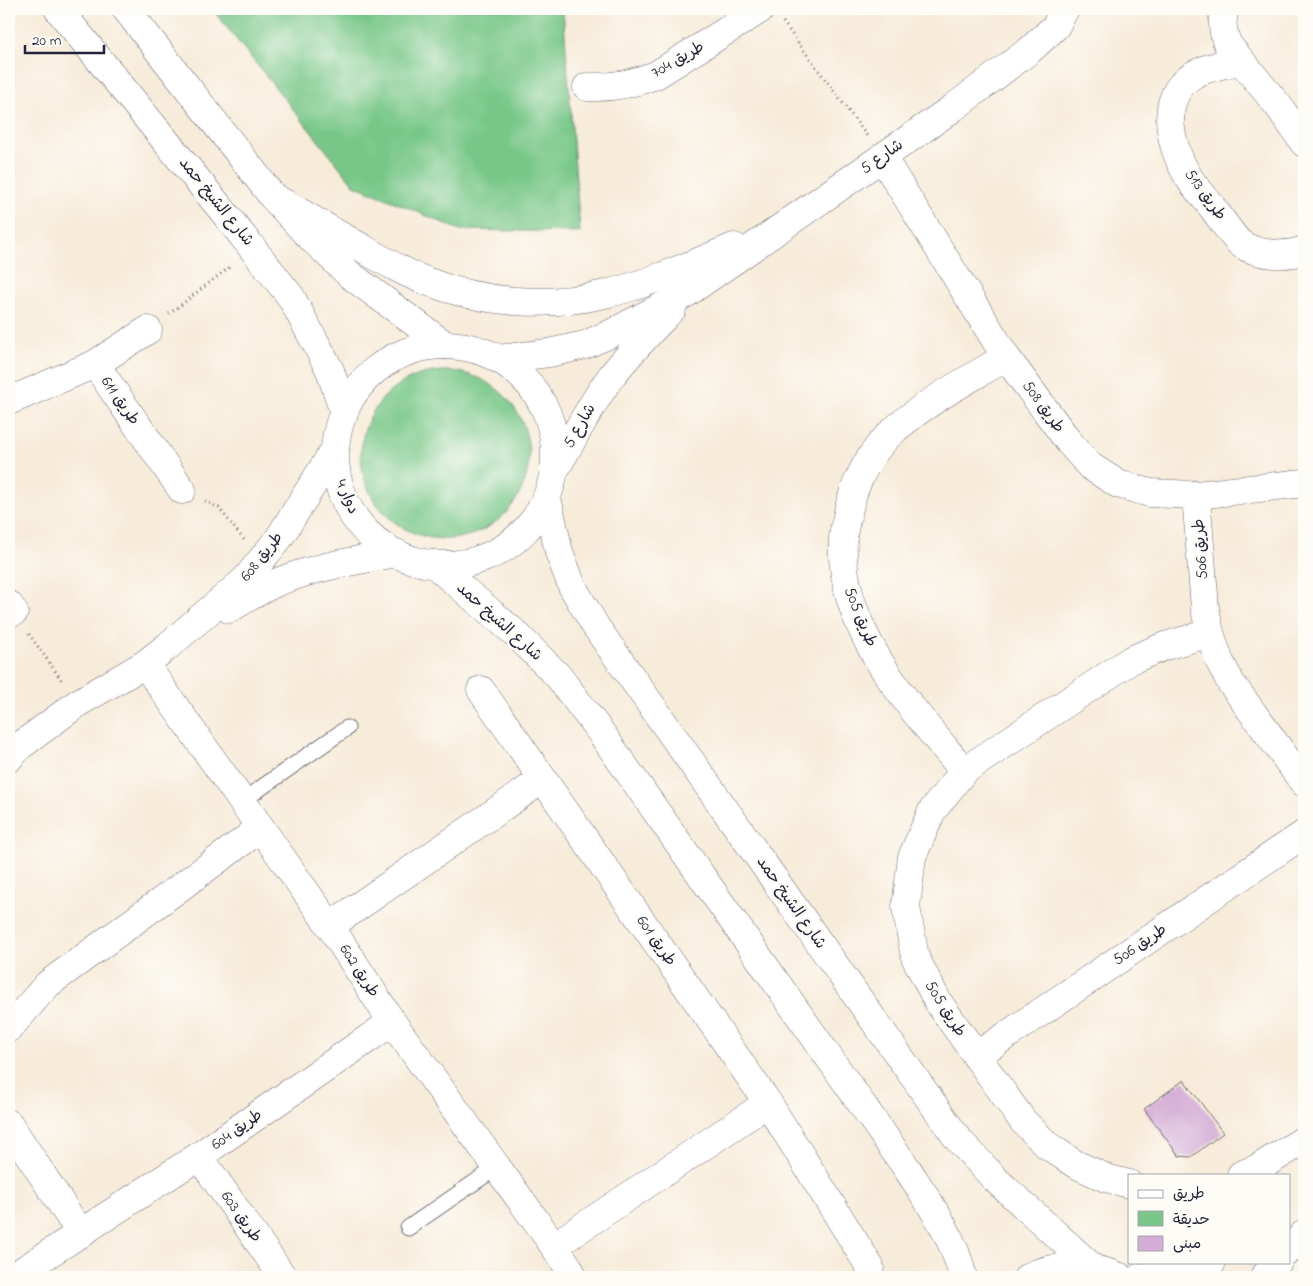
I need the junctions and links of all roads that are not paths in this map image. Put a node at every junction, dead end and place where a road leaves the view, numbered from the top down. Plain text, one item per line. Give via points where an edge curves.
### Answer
1 (58, 9) edge
2 (126, 9) edge
3 (1065, 9) edge
4 (1225, 9) edge
5 (771, 14) edge
6 (1240, 61) junction
7 (587, 87) dead end
8 (1304, 143) edge
9 (882, 157) junction
10 (273, 197) junction
11 (772, 232) junction
12 (1304, 250) edge
13 (687, 293) junction
14 (148, 330) road end
15 (445, 345) junction
16 (1006, 357) junction
17 (498, 359) junction
18 (95, 364) junction
19 (9, 401) edge
20 (344, 413) junction
21 (335, 449) junction
22 (554, 471) junction
23 (1304, 483) edge
24 (182, 490) road end
25 (1196, 496) junction
26 (546, 498) junction
27 (396, 553) junction
28 (434, 564) junction
29 (1210, 633) junction
30 (168, 646) junction
31 (144, 664) junction
32 (481, 690) dead end
33 (347, 728) dead end
34 (9, 758) edge
35 (964, 772) junction
36 (543, 779) junction
37 (1304, 783) edge
38 (242, 801) junction
39 (262, 828) junction
40 (1304, 834) edge
41 (330, 926) junction
42 (392, 1022) junction
43 (9, 1028) edge
44 (976, 1056) junction
45 (768, 1104) junction
46 (9, 1124) edge
47 (1304, 1140) edge
48 (200, 1156) junction
49 (497, 1167) junction
50 (1243, 1174) edge
51 (1128, 1184) edge
52 (1304, 1214) edge
53 (1290, 1223) edge
54 (408, 1228) dead end
55 (81, 1234) junction
56 (1304, 1234) edge
57 (554, 1246) junction
58 (1290, 1249) edge
59 (1206, 1264) edge
60 (1276, 1264) edge
61 (870, 1267) dead end
62 (1094, 1269) junction
63 (13, 1277) edge
64 (283, 1277) edge
65 (572, 1277) edge
66 (963, 1277) edge
67 (1028, 1277) edge
68 (1120, 1277) edge
69 (1141, 1277) edge
70 (1264, 1277) edge

1 - 20 street, شارع الشيخ حمد via 291,297 330,370
2 - 10 street
3 - 9 street, شارع 5 via 1056,26 1030,50
4 - 6 street via 1225,38
5 - 7 street, طريق 704 via 640,82
6 - 8 street via 1280,108
6 - 12 street, طريق 513 via 1202,70 1177,89 1170,123 1177,151 1189,178 1241,244 1260,252
9 - 11 street, شارع 5
9 - 16 street, طريق 508
10 - 11 street via 426,281 484,297 514,301 574,300 634,286
10 - 15 street via 350,275
11 - 13 street, شارع 5
13 - 17 street, شارع 5 via 585,345
13 - 22 street, شارع 5 via 610,378
14 - 18 street
15 - 17 street, دوار 4 via 478,350
15 - 20 street, دوار 4 via 403,354 384,364 354,394
16 - 25 street, طريق 508 via 1090,466 1118,484 1150,493
16 - 35 street, طريق 505 via 916,412 888,436 867,465 851,498 842,539 845,580 858,620 900,695
17 - 22 street, دوار 4 via 525,380 547,412 556,451
18 - 19 street, طريق 611
18 - 24 street, طريق 611
20 - 21 street, دوار 4
21 - 27 street, دوار 4 via 340,487 355,519 381,544
21 - 30 street, طريق 608 via 279,538 245,580
22 - 26 street, دوار 4
23 - 25 street, طريق 508
25 - 29 street, طريق 506
26 - 28 street, دوار 4 via 524,531 498,551 473,561
26 - 62 street, شارع الشيخ حمد via 572,586 596,627 957,1138 996,1180
27 - 28 street, دوار 4
27 - 30 street, طريق 608 via 290,577 251,596
28 - 66 street, شارع الشيخ حمد via 516,634 558,676 600,730 908,1170 938,1217 959,1259
29 - 35 street, طريق 505 via 1131,660
29 - 37 street, طريق 506 via 1231,683
30 - 31 street, طريق 608
31 - 34 street, طريق 608 via 78,703 20,746
31 - 38 street, طريق 602
32 - 36 street, طريق 601
33 - 38 lane
35 - 44 street, طريق 505 via 932,810 915,849 906,907 915,957 938,1002
36 - 41 street
36 - 45 street, طريق 601
38 - 39 street, طريق 602
39 - 41 street, طريق 602
39 - 43 street via 48,984
40 - 44 street, طريق 506
41 - 42 street, طريق 602
42 - 48 street, طريق 604
42 - 49 street, طريق 602
44 - 51 street, طريق 505 via 1023,1121 1047,1145 1075,1164
45 - 57 street
45 - 61 street, طريق 601
46 - 55 street
47 - 50 street
48 - 55 street, طريق 604
48 - 64 street, طريق 603
49 - 54 lane
49 - 57 street, طريق 602
52 - 53 street
55 - 63 street, طريق 604
56 - 58 street
57 - 65 street, طريق 602
59 - 69 street
60 - 70 street
62 - 67 street via 1056,1268
62 - 68 street

